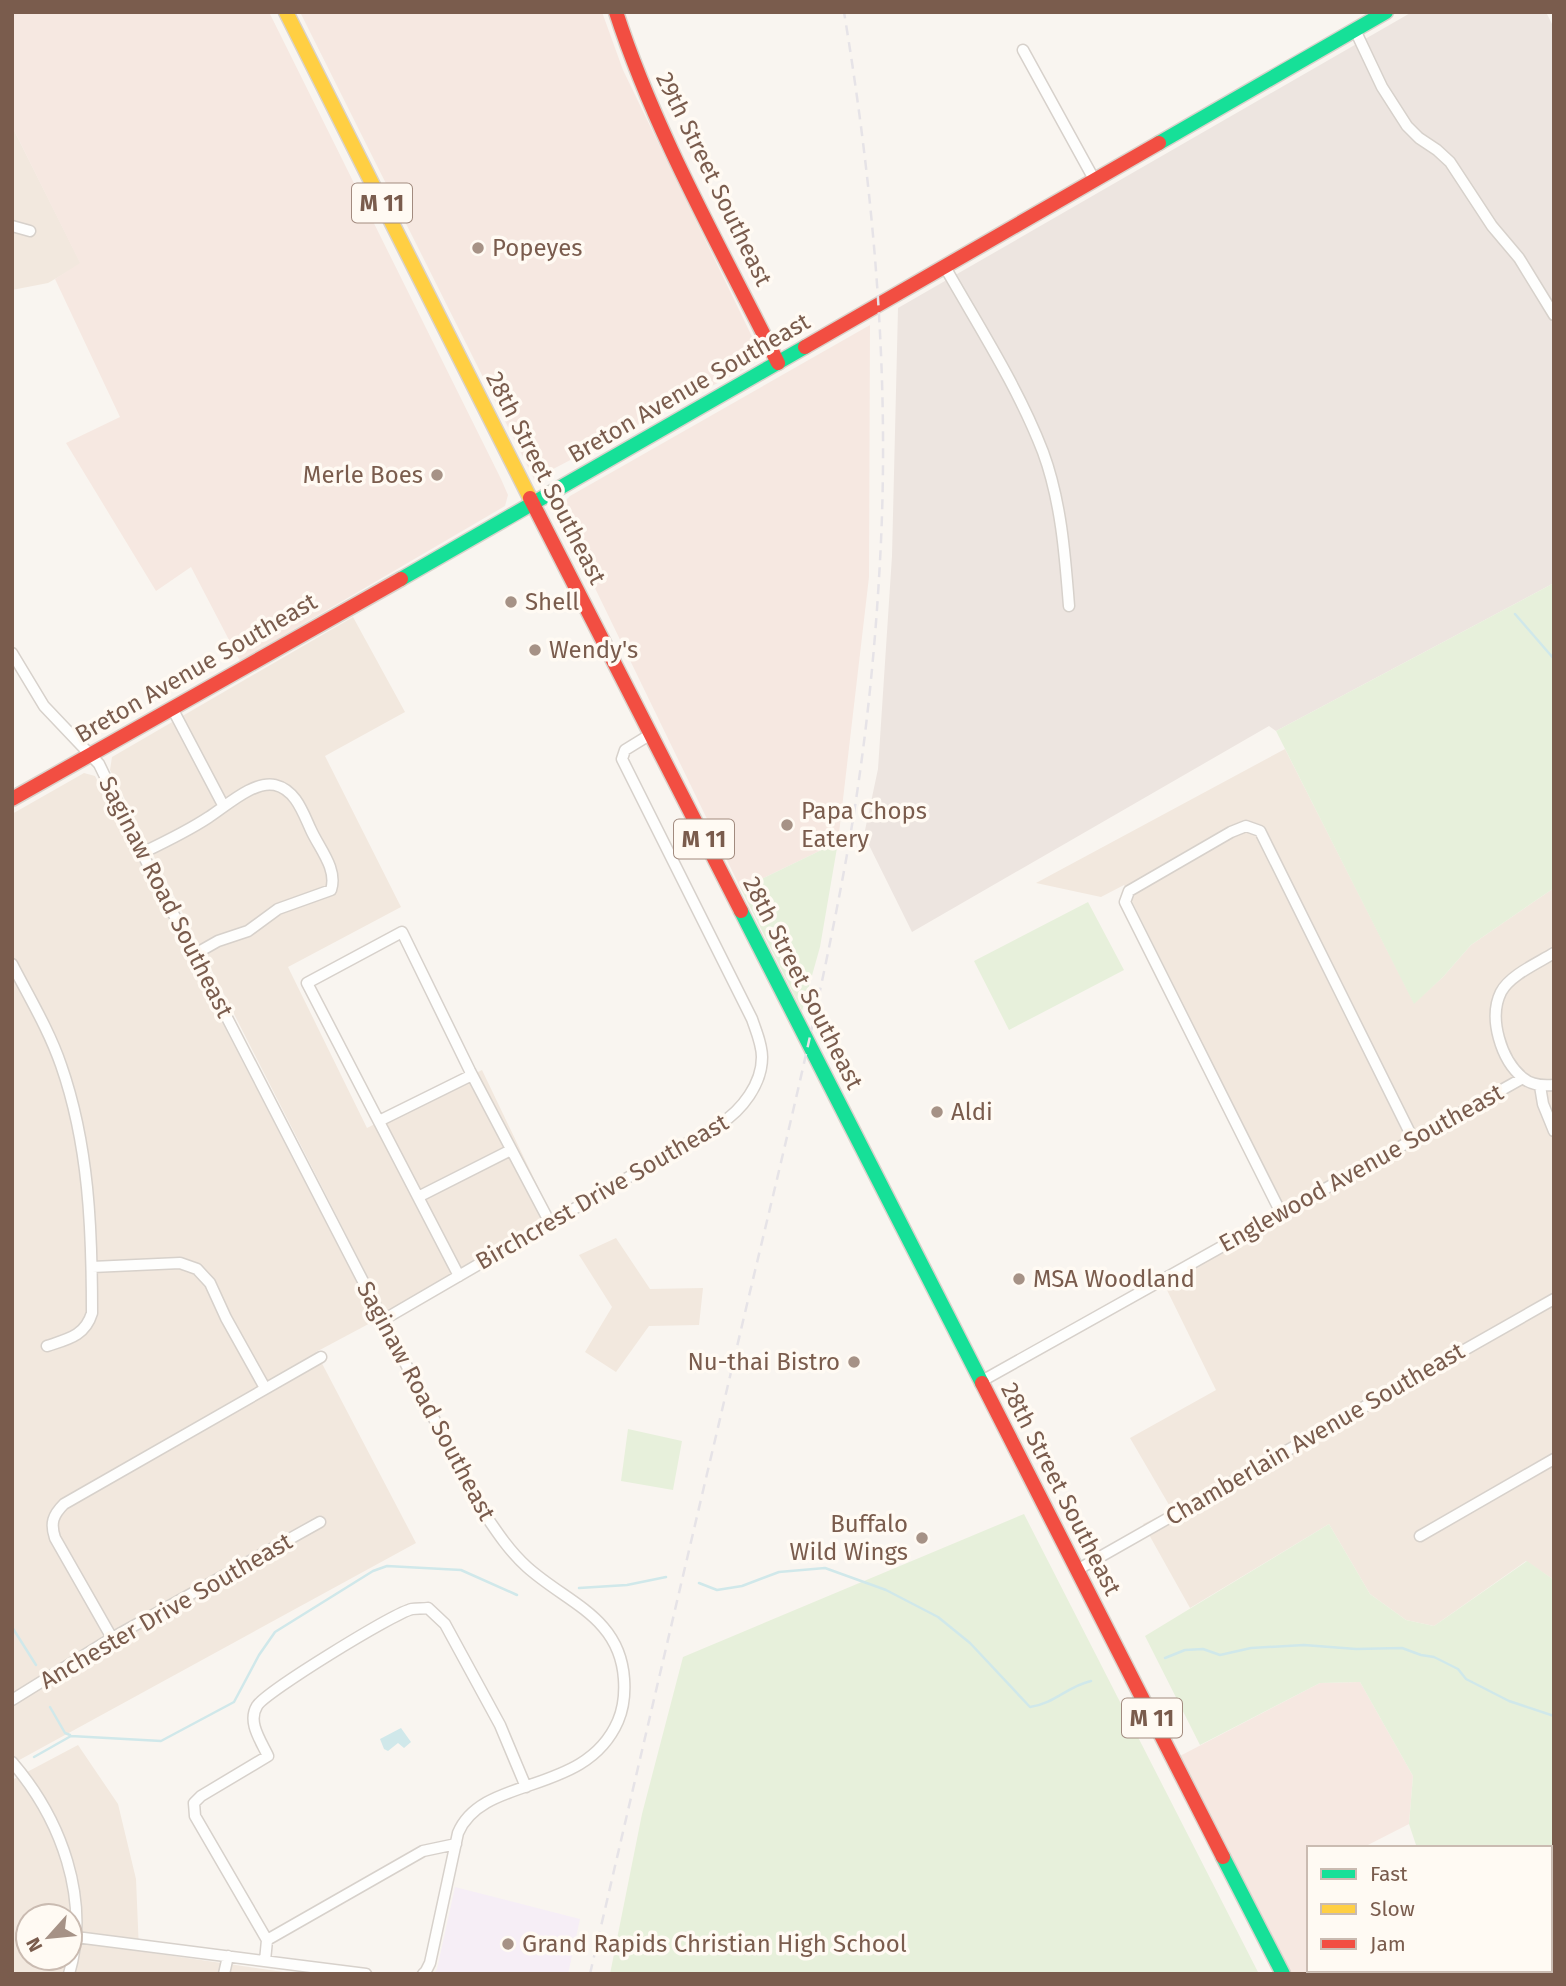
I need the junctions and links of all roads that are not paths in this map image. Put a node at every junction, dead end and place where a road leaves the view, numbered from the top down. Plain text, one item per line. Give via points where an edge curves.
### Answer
1 (286, 12) edge
2 (616, 12) edge
3 (1386, 12) edge
4 (1355, 30) junction
5 (1023, 50) dead end
6 (1095, 181) junction
7 (12, 226) edge
8 (30, 231) dead end
9 (945, 267) junction
10 (1554, 315) edge
11 (778, 363) junction
12 (533, 504) junction
13 (1069, 606) dead end
14 (12, 653) edge
15 (172, 708) junction
16 (651, 734) junction
17 (90, 754) junction
18 (12, 799) edge
19 (223, 805) junction
20 (142, 853) junction
21 (195, 954) junction
22 (1554, 954) edge
23 (12, 964) edge
24 (472, 1075) junction
25 (1523, 1079) junction
26 (1554, 1085) edge
27 (1540, 1086) junction
28 (379, 1121) junction
29 (1554, 1131) edge
30 (1413, 1139) junction
31 (511, 1150) junction
32 (418, 1197) junction
33 (1281, 1213) junction
34 (550, 1223) junction
35 (92, 1267) junction
36 (459, 1276) junction
37 (1554, 1298) edge
38 (383, 1320) junction
39 (47, 1346) dead end
40 (321, 1357) dead end
41 (980, 1382) junction
42 (265, 1388) junction
43 (1554, 1459) edge
44 (320, 1522) dead end
45 (1420, 1536) dead end
46 (1077, 1570) junction
47 (113, 1638) junction
48 (12, 1700) edge
49 (12, 1762) edge
50 (526, 1787) junction
51 (456, 1844) junction
52 (74, 1902) edge
53 (84, 1938) edge
54 (267, 1940) junction
55 (228, 1956) junction
56 (265, 1961) junction
57 (224, 1974) edge
58 (366, 1974) edge
59 (423, 1974) edge
60 (1283, 1974) edge

1 - 12 main road, 28th Street Southeast / M 11
2 - 11 main road, 29th Street Southeast via 657,121
3 - 4 main road, Breton Avenue Southeast
4 - 6 main road, Breton Avenue Southeast
4 - 10 street via 1407,126 1450,162
5 - 6 street
6 - 9 main road, Breton Avenue Southeast
7 - 8 street
9 - 11 main road, Breton Avenue Southeast
9 - 13 street via 1021,401 1044,454 1058,508
11 - 12 main road, Breton Avenue Southeast
12 - 15 main road, Breton Avenue Southeast
12 - 16 main road, 28th Street Southeast / M 11
14 - 17 street, Saginaw Road Southeast via 44,706
15 - 17 main road, Breton Avenue Southeast
15 - 19 street
16 - 34 street, Birchcrest Drive Southeast via 625,750 622,759 752,1020 760,1043 760,1069 751,1092 733,1115
16 - 41 main road, 28th Street Southeast / M 11
17 - 18 main road, Breton Avenue Southeast
17 - 20 street, Saginaw Road Southeast
19 - 20 street
19 - 21 street via 257,788 275,785 286,790 296,800 333,882 331,890 278,909 248,931
20 - 21 street, Saginaw Road Southeast
21 - 38 street, Saginaw Road Southeast
22 - 25 street via 1502,989 1497,1004 1499,1039
23 - 35 street via 61,1065 71,1102 90,1200
24 - 28 street
24 - 28 street via 402,932 307,983
24 - 31 street
25 - 27 street
25 - 30 street, Englewood Avenue Southeast
26 - 27 street
27 - 29 street
28 - 32 street
30 - 33 street, Englewood Avenue Southeast
30 - 33 street via 1259,831 1246,825 1231,832 1129,891 1125,902
31 - 32 street
31 - 34 street
32 - 36 street
33 - 41 street, Englewood Avenue Southeast
34 - 36 street, Birchcrest Drive Southeast
35 - 39 street via 89,1324 68,1339
35 - 42 street via 180,1263 197,1269 210,1283
36 - 38 street, Birchcrest Drive Southeast
37 - 46 street, Chamberlain Avenue Southeast
38 - 50 street, Saginaw Road Southeast via 497,1533 541,1579 594,1616 620,1655 625,1694 619,1719 606,1741 577,1767
40 - 42 street
41 - 46 main road, 28th Street Southeast / M 11
42 - 47 street via 56,1512 55,1538
43 - 45 street
44 - 47 street, Anchester Drive Southeast
46 - 60 main road, 28th Street Southeast / M 11
47 - 48 street, Anchester Drive Southeast
49 - 52 street via 43,1802 55,1827
50 - 51 street, Saginaw Road Southeast via 479,1807 463,1821
50 - 54 street via 500,1725 445,1623 428,1608 410,1609 340,1649 267,1695 256,1707 253,1719 268,1756 194,1803 195,1816
51 - 54 street via 423,1851
51 - 59 street, Saginaw Road Southeast via 430,1963
53 - 55 street
54 - 56 street
55 - 56 street
55 - 57 street
56 - 58 street

